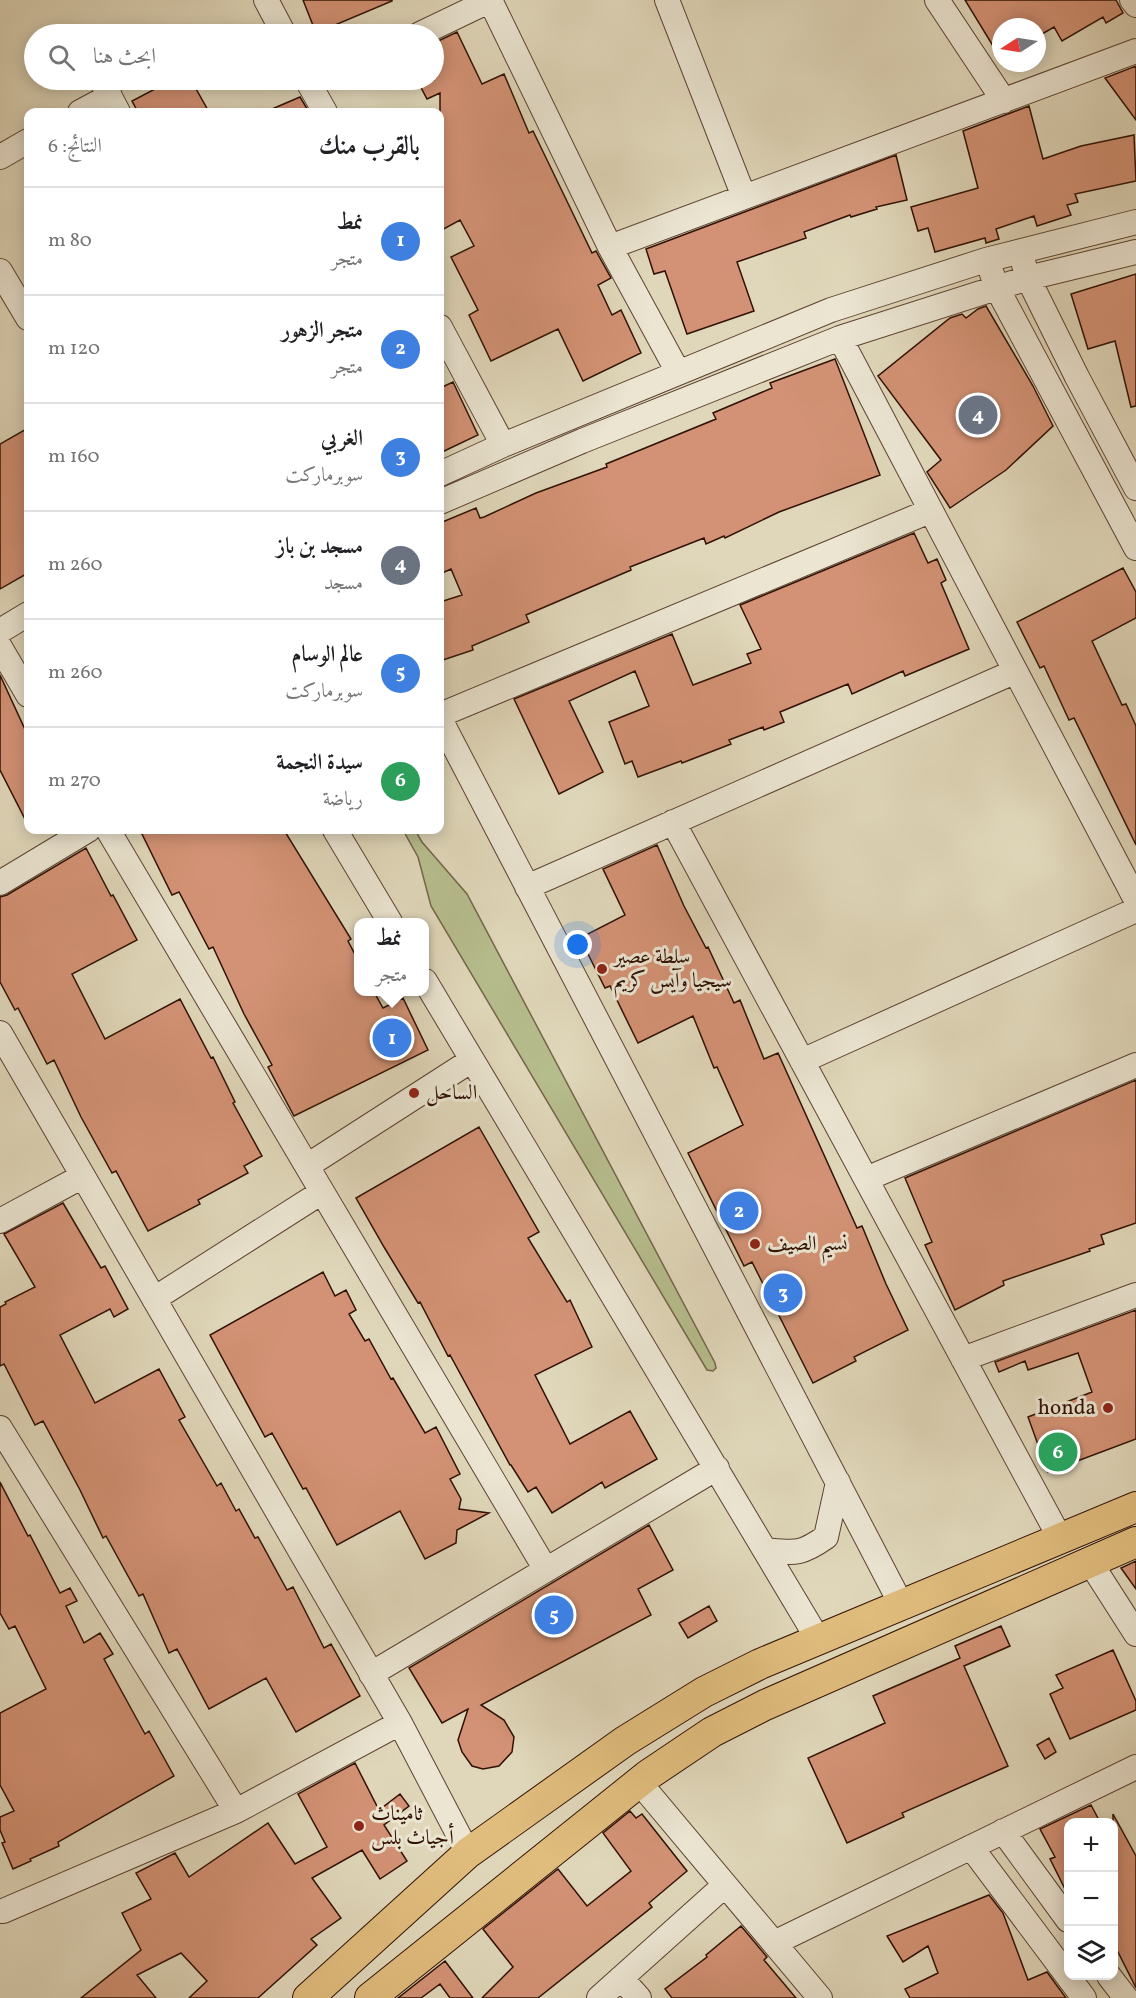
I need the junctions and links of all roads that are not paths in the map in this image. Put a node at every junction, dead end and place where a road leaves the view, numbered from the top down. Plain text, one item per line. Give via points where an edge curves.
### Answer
1 (266, 0) edge
2 (491, 0) edge
3 (667, 0) edge
4 (937, 0) edge
5 (1132, 0) edge
6 (1136, 5) edge
7 (279, 24) edge
8 (441, 24) edge
9 (1136, 51) edge
10 (318, 90) edge
11 (110, 96) edge
12 (1004, 101) junction
13 (88, 108) edge
14 (324, 108) edge
15 (24, 143) edge
16 (0, 157) edge
17 (744, 197) junction
18 (1136, 222) edge
19 (610, 247) junction
20 (1020, 251) junction
21 (1136, 252) edge
22 (986, 260) junction
23 (0, 270) edge
24 (1028, 278) junction
25 (997, 288) junction
26 (24, 311) edge
27 (444, 334) edge
28 (840, 338) junction
29 (678, 372) junction
30 (503, 445) junction
31 (1127, 450) edge
32 (444, 472) edge
33 (1136, 488) edge
34 (444, 500) edge
35 (930, 511) junction
36 (1136, 548) edge
37 (24, 616) edge
38 (0, 631) edge
39 (0, 647) edge
40 (1014, 672) junction
41 (24, 688) edge
42 (444, 715) edge
43 (444, 725) edge
44 (674, 822) junction
45 (81, 834) edge
46 (110, 834) edge
47 (337, 834) edge
48 (0, 883) edge
49 (527, 887) junction
50 (1136, 900) edge
51 (1136, 910) edge
52 (388, 918) edge
53 (429, 988) edge
54 (0, 1034) edge
55 (472, 1060) junction
56 (802, 1061) junction
57 (1136, 1065) edge
58 (307, 1166) junction
59 (83, 1176) junction
60 (866, 1179) junction
61 (322, 1192) junction
62 (0, 1221) edge
63 (1136, 1295) edge
64 (154, 1299) junction
65 (963, 1359) junction
66 (3, 1440) edge
67 (717, 1468) junction
68 (838, 1482) junction
69 (1136, 1507) edge
70 (1061, 1540) junction
71 (1136, 1542) edge
72 (765, 1550) junction
73 (1090, 1562) junction
74 (546, 1570) junction
75 (902, 1606) junction
76 (1136, 1634) edge
77 (819, 1641) junction
78 (371, 1674) junction
79 (400, 1724) junction
80 (1136, 1767) edge
81 (639, 1782) junction
82 (236, 1811) junction
83 (1003, 1831) junction
84 (971, 1847) junction
85 (468, 1853) junction
86 (725, 1885) junction
87 (1, 1915) edge
88 (1064, 1915) edge
89 (774, 1943) junction
90 (621, 1978) junction
91 (1112, 1980) edge
92 (308, 1998) edge
93 (370, 1998) edge
94 (599, 1998) edge
95 (639, 1998) edge
96 (820, 1998) edge
97 (1084, 1998) edge
98 (1126, 1998) edge

1 - 7 street
2 - 8 street
2 - 19 street
3 - 17 street
4 - 12 street
5 - 6 street
9 - 12 street
10 - 14 street
11 - 13 street
12 - 17 street
15 - 16 street
17 - 19 street
18 - 20 street
19 - 29 street
20 - 22 street
20 - 24 street
21 - 24 street
22 - 25 street
22 - 29 street via 831,310
23 - 26 street
24 - 25 street
24 - 31 street via 1077,377
25 - 28 street
25 - 36 street
27 - 30 street
28 - 34 street
28 - 35 street
29 - 30 street
30 - 32 street
31 - 33 street
35 - 40 street
35 - 42 street
37 - 38 street
39 - 41 street
40 - 44 street
40 - 50 street
43 - 49 street
44 - 49 street
44 - 56 street
45 - 48 street
46 - 58 street
47 - 52 street
49 - 68 street
51 - 56 street
53 - 55 street
54 - 59 street
55 - 58 street
55 - 67 street
56 - 60 street
57 - 60 street
58 - 61 street
59 - 62 street
59 - 64 street
60 - 65 street
61 - 64 street
61 - 74 street
63 - 65 street
64 - 78 street
65 - 70 street
66 - 82 street
67 - 72 street
67 - 74 street
68 - 72 street via 826,1537 794,1553
68 - 75 street
69 - 70 main road
70 - 75 main road
71 - 73 main road
72 - 77 street
73 - 76 street
73 - 81 main road via 765,1705 712,1732
74 - 78 street
75 - 77 main road
77 - 85 main road via 704,1692 625,1741
78 - 79 street
79 - 82 street
79 - 85 street
80 - 83 street
81 - 86 street
81 - 93 main road
82 - 87 street
83 - 84 street
83 - 88 street
84 - 89 street
84 - 97 street
85 - 92 main road
86 - 89 street
86 - 90 street
89 - 96 street
90 - 94 street
90 - 95 street
91 - 98 street

